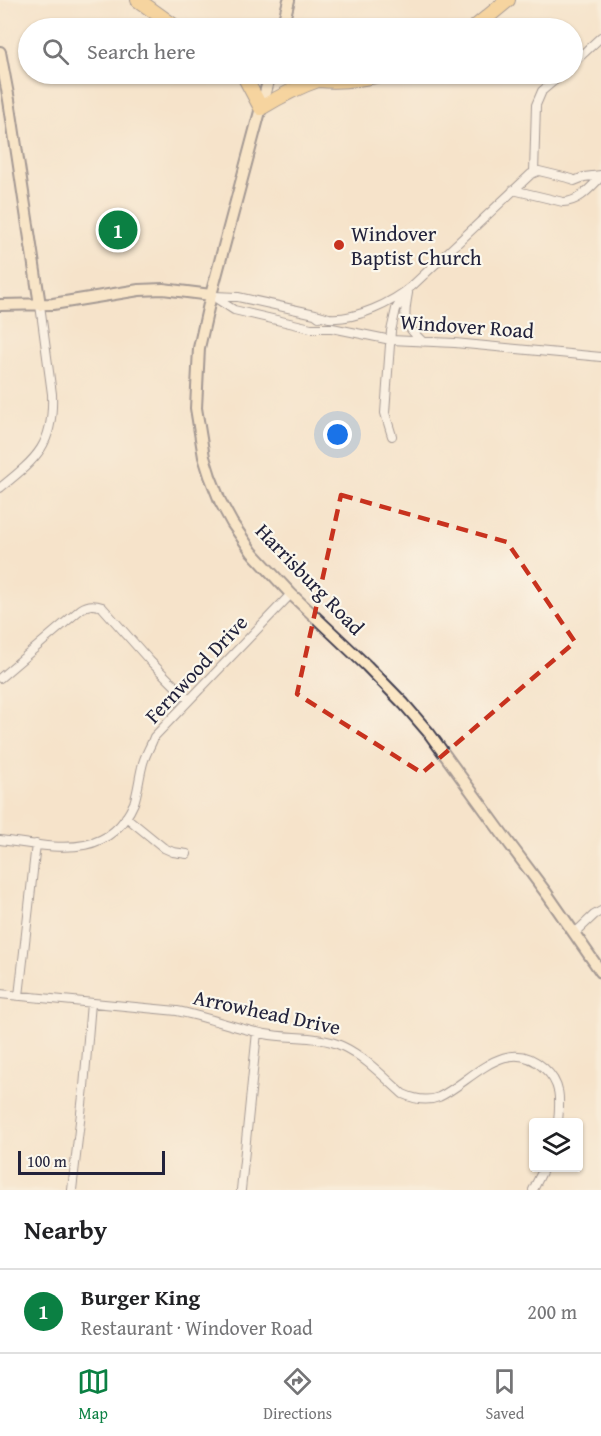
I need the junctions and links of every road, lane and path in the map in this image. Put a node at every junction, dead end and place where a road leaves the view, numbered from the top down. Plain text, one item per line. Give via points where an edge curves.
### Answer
1 (138, 0) edge
2 (289, 0) edge
3 (508, 0) edge
4 (163, 18) edge
5 (284, 18) edge
6 (486, 18) edge
7 (601, 37) edge
8 (0, 52) edge
9 (583, 54) edge
10 (248, 84) edge
11 (267, 84) edge
12 (308, 84) edge
13 (550, 84) edge
14 (261, 108) junction
15 (534, 173) junction
16 (601, 176) edge
17 (574, 181) junction
18 (513, 190) junction
19 (578, 198) junction
20 (408, 289) junction
21 (212, 296) junction
22 (40, 304) junction
23 (0, 305) edge
24 (315, 314) junction
25 (332, 328) junction
26 (390, 340) junction
27 (423, 342) junction
28 (601, 357) edge
29 (392, 436) dead end
30 (0, 488) edge
31 (291, 594) junction
32 (0, 678) edge
33 (189, 700) junction
34 (126, 817) junction
35 (0, 840) edge
36 (36, 844) junction
37 (187, 854) dead end
38 (601, 911) edge
39 (575, 933) junction
40 (601, 972) edge
41 (0, 994) edge
42 (18, 996) junction
43 (92, 1003) junction
44 (258, 1032) junction
45 (558, 1118) edge
46 (542, 1172) edge
47 (72, 1190) edge
48 (241, 1190) edge
49 (533, 1190) edge

1 - 4 highway
2 - 5 main road
3 - 6 highway
7 - 9 street
8 - 22 main road
10 - 14 highway
11 - 14 main road, Harrisburg Road
12 - 14 highway
13 - 15 street via 536,105
14 - 21 main road, Harrisburg Road
15 - 17 street
15 - 18 street
16 - 17 street
16 - 19 street
17 - 19 street
18 - 19 street via 563,202
18 - 20 street
20 - 24 street via 369,311 328,318
20 - 26 street via 396,309
20 - 27 street via 404,315 410,330
21 - 22 main road, Windover Road via 164,289 139,290
21 - 24 street, Windover Road via 238,297
21 - 25 street, Windover Road via 234,310 311,328
21 - 31 main road, Harrisburg Road via 199,348 196,387 204,457 232,524
22 - 23 main road, Windover Road
22 - 30 street via 52,394 51,422 36,457
24 - 25 street, Windover Road
25 - 26 street, Windover Road
26 - 27 street, Windover Road
26 - 29 street via 385,413
27 - 28 street, Windover Road
31 - 33 street, Fernwood Drive
31 - 39 main road, Harrisburg Road via 410,711
32 - 33 street via 91,604 102,607
33 - 34 street, Fernwood Drive via 154,737 142,766 138,792
34 - 36 street, Fernwood Drive via 118,828 93,843 64,848
34 - 37 street via 164,848
35 - 36 street, Fernwood Drive
36 - 42 street
38 - 39 street
39 - 40 main road, Harrisburg Road
41 - 42 street, Arrowhead Drive
42 - 43 street, Arrowhead Drive
43 - 44 street, Arrowhead Drive via 177,1011
43 - 47 street
44 - 45 street, Arrowhead Drive via 340,1045 403,1094 422,1100 439,1097 498,1059 530,1059 542,1065 556,1082
44 - 48 street
46 - 49 street

